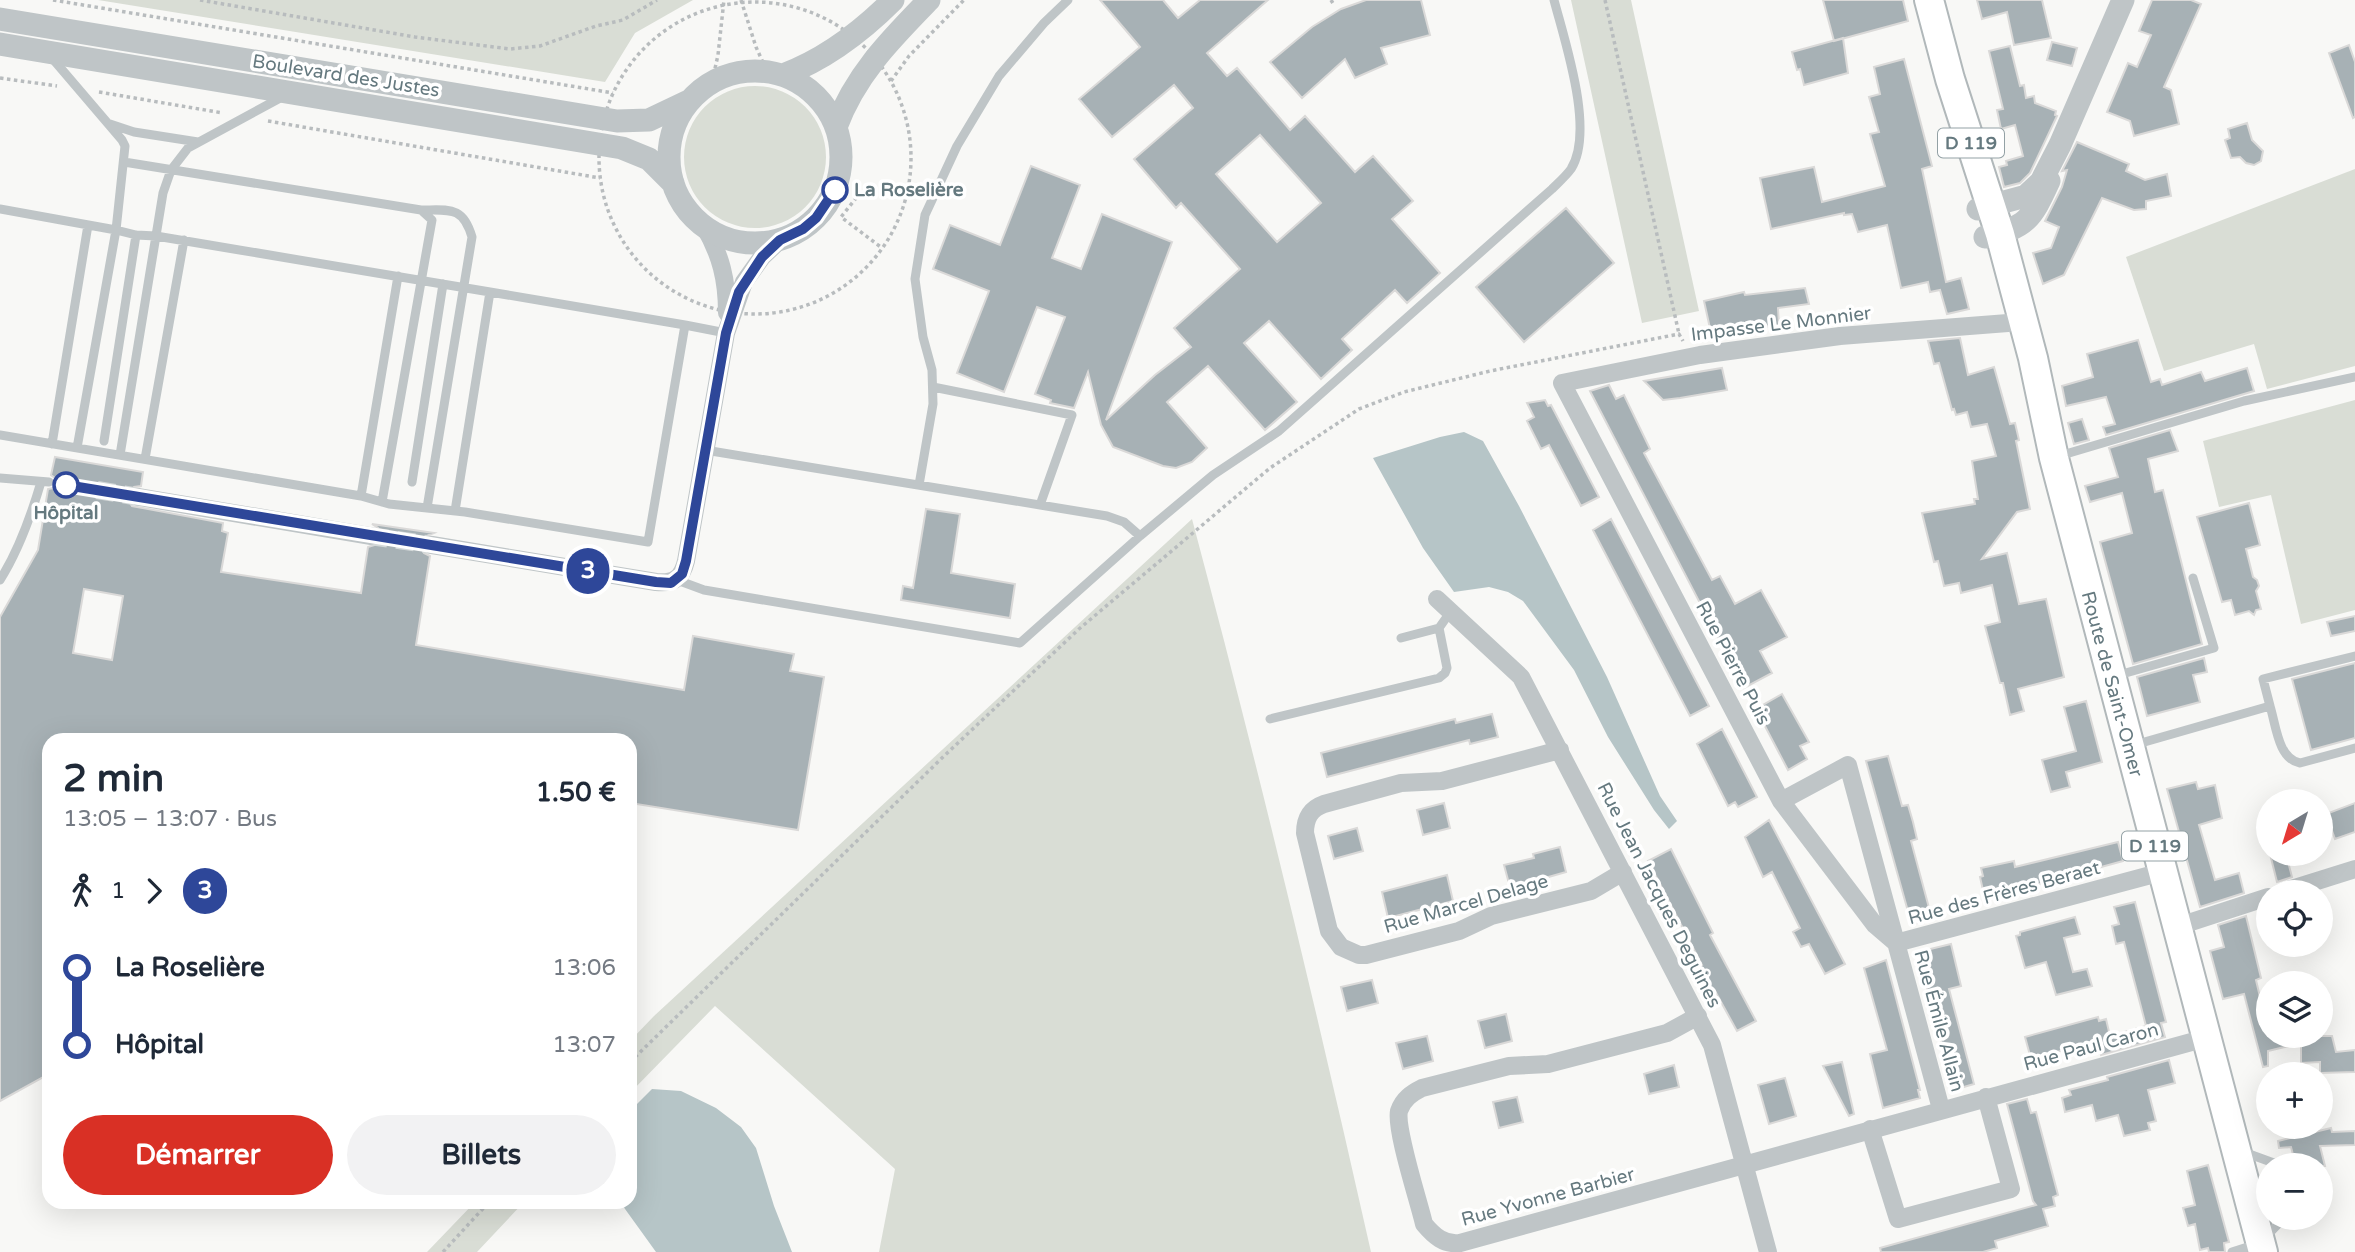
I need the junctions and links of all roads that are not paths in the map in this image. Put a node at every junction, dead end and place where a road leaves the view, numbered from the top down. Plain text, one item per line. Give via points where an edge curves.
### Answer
1 (893, 0) edge
2 (929, 0) edge
3 (1068, 0) edge
4 (1554, 0) edge
5 (1929, 0) edge
6 (2123, 0) edge
7 (0, 19) edge
8 (0, 44) edge
9 (46, 51) junction
10 (776, 74) junction
11 (290, 92) junction
12 (688, 101) junction
13 (108, 124) junction
14 (836, 127) junction
15 (198, 142) junction
16 (2060, 145) junction
17 (124, 162) junction
18 (171, 170) junction
19 (673, 183) junction
20 (1985, 207) junction
21 (0, 209) edge
22 (421, 210) junction
23 (88, 225) junction
24 (704, 226) junction
25 (116, 230) junction
26 (136, 235) junction
27 (156, 236) junction
28 (1993, 236) junction
29 (184, 240) junction
30 (780, 240) junction
31 (398, 276) junction
32 (422, 280) junction
33 (443, 284) junction
34 (464, 287) junction
35 (490, 292) junction
36 (729, 311) junction
37 (2008, 323) junction
38 (685, 325) junction
39 (726, 333) junction
40 (2355, 377) edge
41 (1562, 383) joint
42 (933, 387) junction
43 (0, 435) edge
44 (104, 441) dead end
45 (52, 444) junction
46 (77, 448) junction
47 (2052, 449) junction
48 (705, 450) junction
49 (120, 455) junction
50 (145, 460) junction
51 (0, 478) edge
52 (411, 482) dead end
53 (919, 485) junction
54 (361, 495) junction
55 (139, 497) tunnel mouth
56 (382, 502) junction
57 (1040, 505) junction
58 (427, 508) junction
59 (454, 511) junction
60 (370, 536) tunnel mouth
61 (1140, 536) junction
62 (432, 545) tunnel mouth
63 (2193, 578) dead end
64 (0, 580) edge
65 (677, 580) junction
66 (1437, 599) dead end
67 (1451, 611) junction
68 (1439, 628) junction
69 (1401, 638) dead end
70 (2355, 656) edge
71 (2110, 677) junction
72 (2270, 706) junction
73 (1270, 719) dead end
74 (2129, 746) junction
75 (2355, 748) edge
76 (1560, 750) junction
77 (1781, 801) junction
78 (2355, 869) edge
79 (1623, 872) junction
80 (2162, 872) junction
81 (2320, 880) edge
82 (2256, 901) edge
83 (2176, 927) junction
84 (1896, 943) junction
85 (1698, 1016) junction
86 (2206, 1038) junction
87 (1986, 1097) junction
88 (1941, 1109) junction
89 (1870, 1129) junction
90 (2236, 1150) junction
91 (2256, 1157) edge
92 (1745, 1165) junction
93 (2275, 1230) edge
94 (2262, 1248) edge
95 (1768, 1252) edge
96 (2232, 1252) edge

1 - 10 street via 819,60
2 - 14 street via 874,58
3 - 42 lane via 999,76 957,146 925,215 915,279
4 - 61 lane via 1582,125 1571,168 1279,431 1213,475
5 - 20 main road, Route de Saint-Omer / D 119
6 - 16 street
7 - 12 street, Boulevard des Justes via 627,122 649,120
8 - 9 street, Boulevard des Justes
9 - 11 street, Boulevard des Justes
9 - 13 lane
10 - 12 street via 739,72 712,82
10 - 14 street via 812,93
11 - 15 lane
11 - 19 street, Boulevard des Justes via 600,144 641,154
12 - 19 street via 670,140
13 - 15 lane
13 - 17 lane via 125,146
14 - 30 street via 841,167 831,198 809,224
15 - 18 lane
16 - 20 street via 2031,193
16 - 28 street via 2033,212 2018,227
17 - 18 lane
17 - 25 lane
18 - 22 lane
18 - 27 lane
19 - 24 street via 685,207
20 - 28 main road, Route de Saint-Omer / D 119
21 - 23 lane
22 - 32 lane via 432,220
22 - 34 lane via 452,210 467,221 472,237
23 - 25 lane
23 - 45 lane
24 - 30 street via 745,243
24 - 36 street via 722,264
25 - 26 lane
25 - 46 lane
26 - 27 lane
26 - 44 lane
27 - 29 lane
27 - 49 lane
28 - 37 main road, Route de Saint-Omer / D 119
28 - 47 main road, Route de Saint-Omer / D 119 via 2033,358
29 - 31 lane
29 - 50 lane
30 - 36 street via 750,273
31 - 32 lane
31 - 54 lane
32 - 33 lane
32 - 56 lane
33 - 34 lane
33 - 52 lane
34 - 35 lane
34 - 58 lane
35 - 38 lane
35 - 59 lane
36 - 39 street
37 - 41 street, Impasse Le Monnier via 1840,336 1693,356
37 - 47 main road, Route de Saint-Omer / D 119 via 2028,391
38 - 39 lane
38 - 59 lane via 648,542
39 - 48 street
40 - 47 lane
41 - 77 street, Rue Pierre Puis
42 - 53 lane
42 - 57 lane via 1072,415
43 - 45 lane
45 - 46 lane
46 - 49 lane
47 - 71 main road, Route de Saint-Omer / D 119
48 - 53 lane
48 - 65 street via 686,561
49 - 50 lane
50 - 54 lane
51 - 64 lane via 45,482
53 - 57 lane
54 - 56 lane
55 - 60 street
56 - 58 lane
57 - 61 lane via 1107,516 1124,522
58 - 59 lane
61 - 65 lane via 1020,643 704,590
62 - 65 street via 656,582
63 - 71 lane via 2214,648
66 - 67 street, Rue Jean Jacques Deguines
67 - 68 lane
67 - 76 street, Rue Jean Jacques Deguines via 1521,677
68 - 69 lane
68 - 73 lane via 1447,668 1439,678
70 - 72 lane via 2263,679
71 - 74 main road, Route de Saint-Omer / D 119
72 - 74 lane
72 - 75 lane via 2284,753 2291,761 2300,763
74 - 80 main road, Route de Saint-Omer / D 119
76 - 79 street, Rue Jean Jacques Deguines
76 - 79 street, Rue Marcel Delage via 1442,781 1401,783 1315,808 1306,821 1305,833 1332,936 1345,950 1366,955 1591,891
77 - 84 street, Rue Pierre Puis via 1875,925
77 - 84 street, Rue Émile Allain via 1848,765
78 - 81 street
79 - 85 street, Rue Jean Jacques Deguines
80 - 83 main road, Route de Saint-Omer / D 119
80 - 84 street, Rue des Frères Beraet
82 - 83 street
83 - 86 main road, Route de Saint-Omer / D 119
84 - 88 street, Rue Émile Allain
85 - 92 street, Rue Jean Jacques Deguines via 1713,1045
85 - 92 street, Rue Yvonne Barbier via 1667,1033 1548,1064 1509,1066 1410,1094 1398,1124 1424,1224 1435,1237 1460,1243
86 - 87 street, Rue Paul Caron
86 - 90 main road, Route de Saint-Omer / D 119
87 - 88 street, Rue Paul Caron
87 - 89 street via 2011,1189 1898,1219
88 - 89 street, Rue Paul Caron
89 - 92 street, Rue Paul Caron
90 - 91 lane
90 - 94 main road, Route de Saint-Omer / D 119
92 - 95 street, Rue Jean Jacques Deguines
93 - 94 lane
94 - 96 lane

